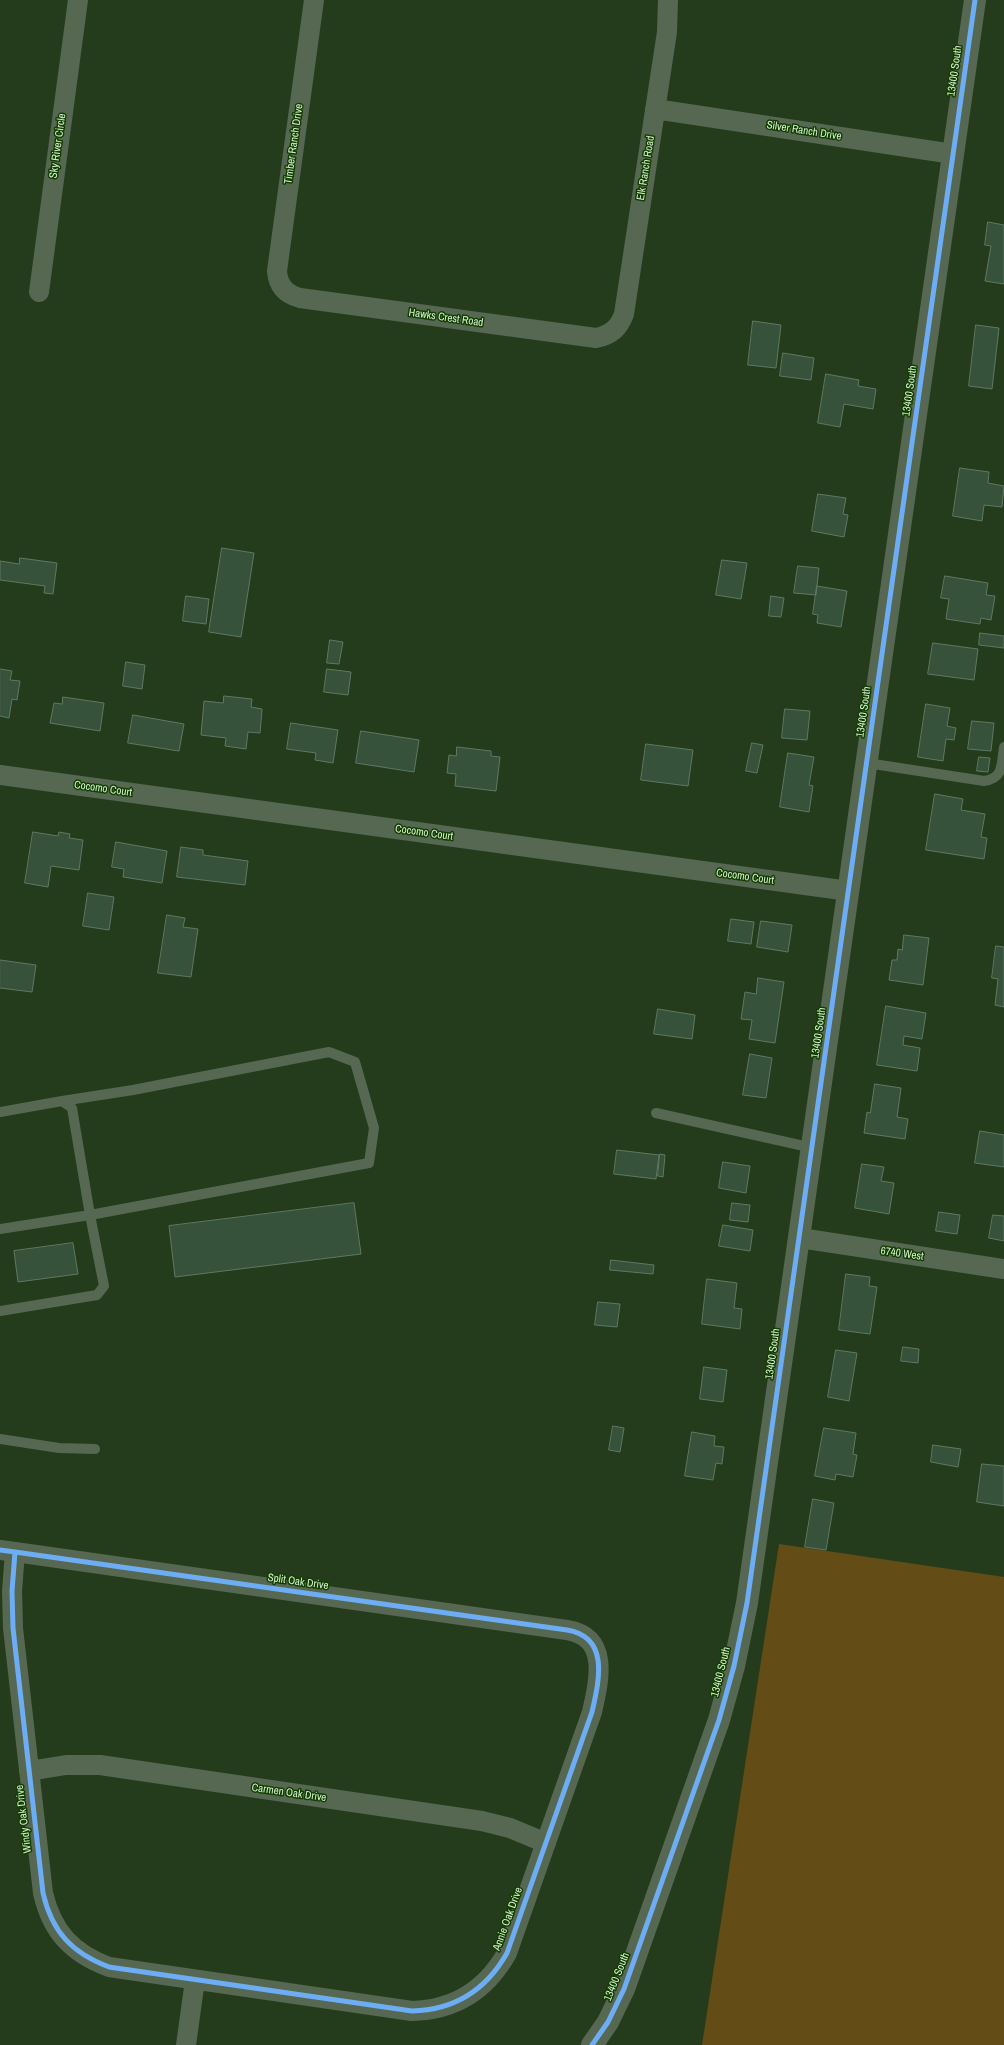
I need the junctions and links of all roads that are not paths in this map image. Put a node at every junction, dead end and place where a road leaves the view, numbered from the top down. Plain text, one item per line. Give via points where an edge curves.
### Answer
1 (78, 0) edge
2 (314, 0) edge
3 (668, 0) edge
4 (975, 0) edge
5 (655, 108) junction
6 (953, 154) junction
7 (282, 288) joint
8 (38, 292) dead end
9 (612, 332) joint
10 (1004, 747) edge
11 (867, 763) junction
12 (0, 775) edge
13 (849, 891) junction
14 (62, 1101) junction
15 (0, 1112) edge
16 (656, 1113) dead end
17 (813, 1148) junction
18 (90, 1215) junction
19 (0, 1229) edge
20 (800, 1238) junction
21 (1004, 1268) edge
22 (0, 1311) edge
23 (0, 1439) edge
24 (95, 1449) dead end
25 (8, 1551) edge
26 (590, 1641) joint
27 (29, 1771) junction
28 (546, 1843) junction
29 (196, 1980) junction
30 (186, 2045) edge
31 (592, 2045) edge

1 - 8 street, Sky River Circle
2 - 7 street, Timber Ranch Drive via 277,271
3 - 5 street, Elk Ranch Road via 667,32
4 - 6 street, 13400 South
5 - 6 street, Silver Ranch Drive
5 - 9 street, Elk Ranch Road via 624,314
6 - 11 street, 13400 South
7 - 9 street, Hawks Crest Road via 300,298 588,337 600,337
10 - 11 lane via 1000,774 994,779 984,781
11 - 13 street, 13400 South
12 - 13 street, Cocomo Court
13 - 17 street, 13400 South
14 - 15 lane
14 - 18 lane via 72,1108
14 - 18 lane via 329,1052 355,1062 374,1128 369,1163
16 - 17 lane
17 - 20 street, 13400 South
18 - 19 lane
18 - 22 lane via 104,1286 97,1295
20 - 21 street, 6740 West
20 - 31 street, 13400 South via 756,1551 734,1666 719,1720 630,1973 611,2017
23 - 24 lane via 59,1448
25 - 26 street, Split Oak Drive via 567,1630 580,1633
25 - 27 street, Windy Oak Drive via 11,1609
26 - 28 street, Annie Oak Drive via 598,1654 594,1701 587,1728
27 - 28 street, Carmen Oak Drive via 66,1765 100,1765 482,1821 510,1828
27 - 29 street, Windy Oak Drive via 43,1893 46,1907 61,1934 82,1955 109,1967
28 - 29 street, Annie Oak Drive via 500,1967 479,1989 454,2004 433,2010 412,2011
29 - 30 street

